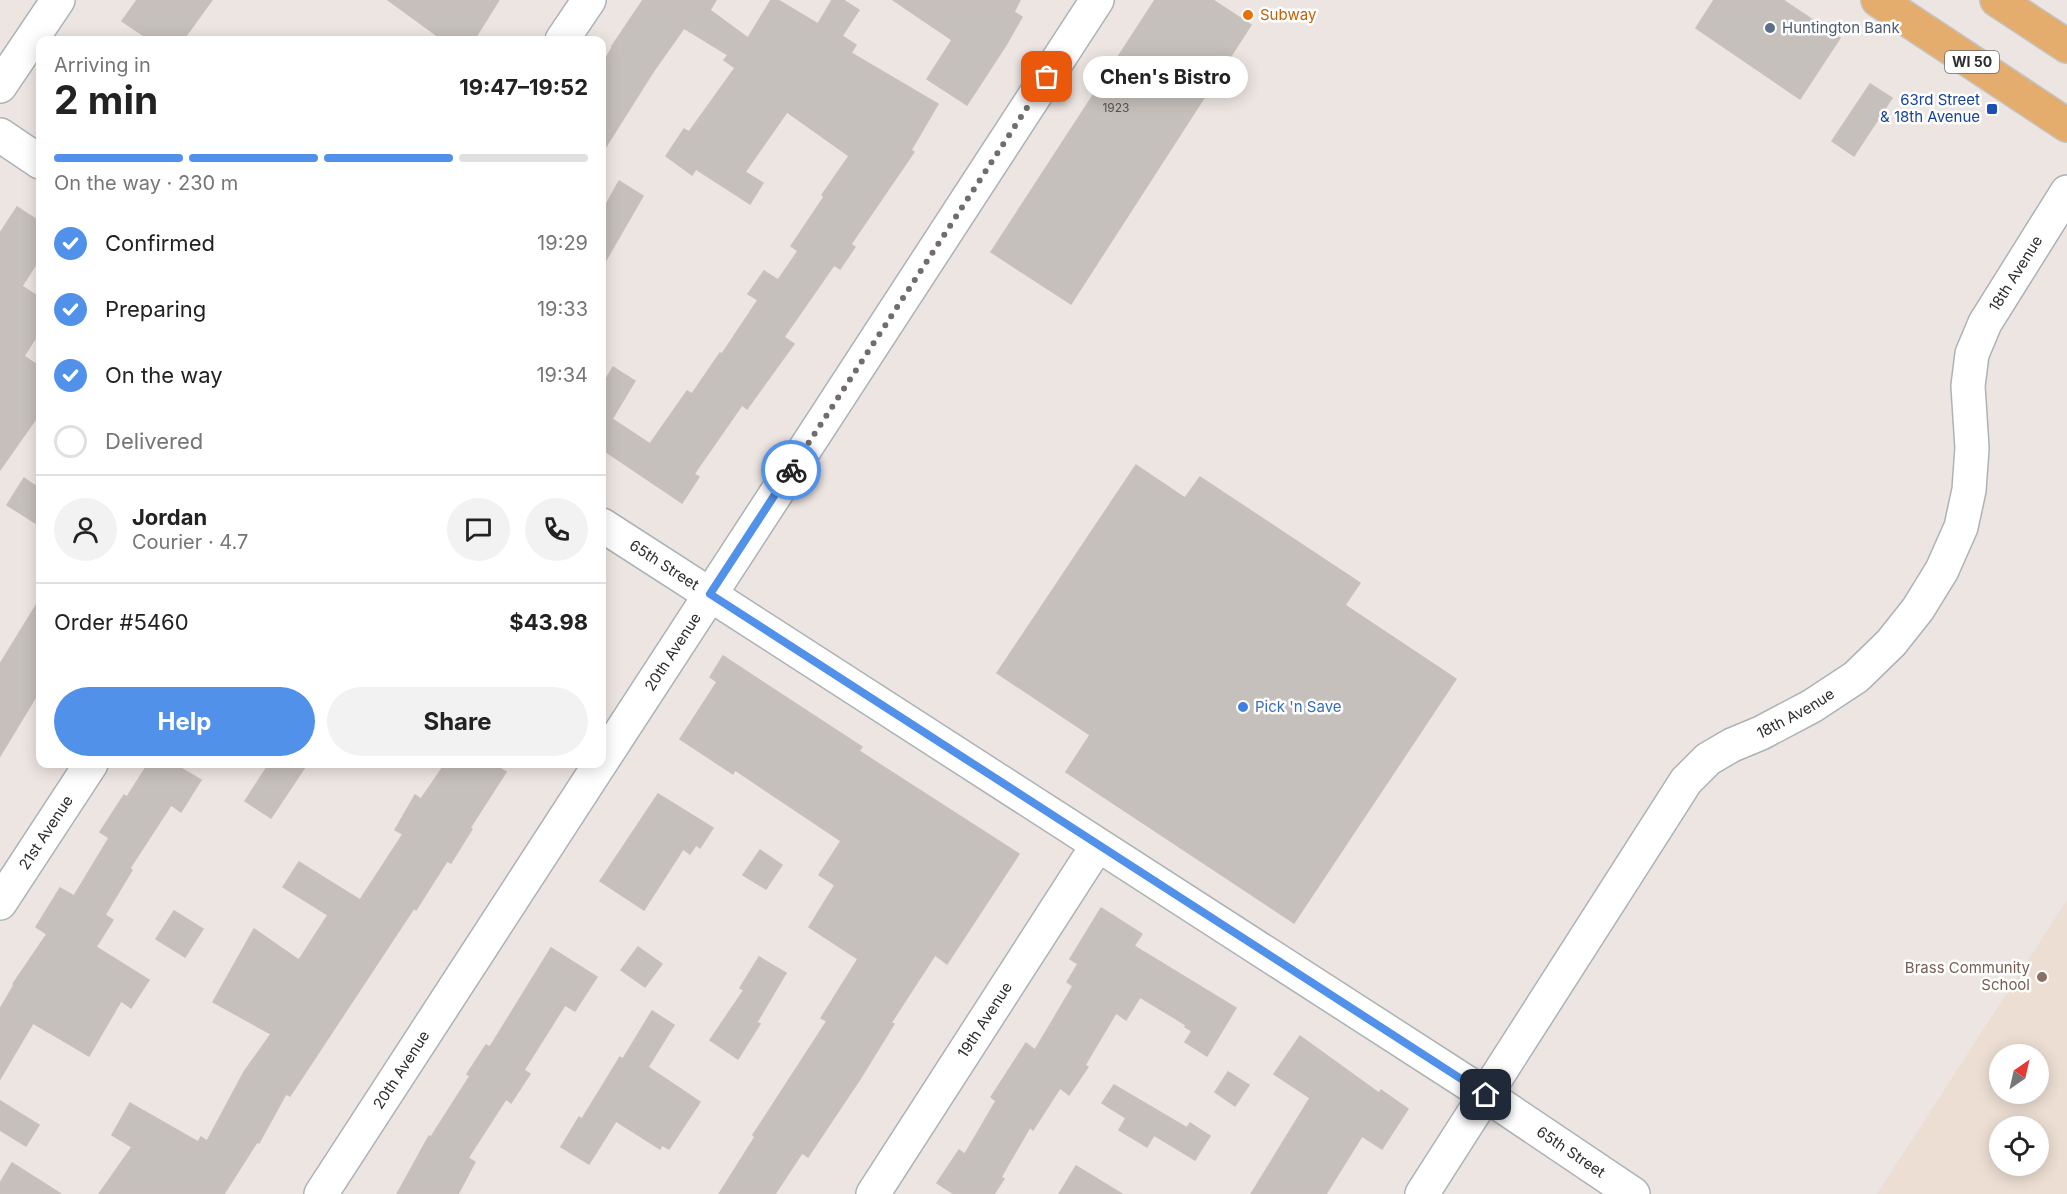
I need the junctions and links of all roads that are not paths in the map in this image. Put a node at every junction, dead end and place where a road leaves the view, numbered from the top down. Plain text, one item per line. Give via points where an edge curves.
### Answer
1 (58, 0) edge
2 (589, 0) edge
3 (1097, 0) edge
4 (1878, 0) edge
5 (1997, 0) edge
6 (565, 36) edge
7 (2067, 46) edge
8 (0, 86) edge
9 (2067, 125) edge
10 (0, 135) edge
11 (36, 159) edge
12 (2067, 192) edge
13 (606, 528) edge
14 (710, 594) junction
15 (606, 754) edge
16 (88, 768) edge
17 (597, 768) edge
18 (1097, 846) junction
19 (0, 903) edge
20 (1486, 1095) junction
21 (321, 1194) edge
22 (873, 1194) edge
23 (1422, 1194) edge
24 (1633, 1194) edge

1 - 8 street
2 - 6 street
3 - 14 street, 20th Avenue
4 - 9 main road, WI 50
5 - 7 main road
10 - 11 street
12 - 20 street, 18th Avenue via 1984,323 1972,354 1968,386 1972,448 1969,490 1961,527 1942,570 1918,609 1856,677 1812,706 1708,759 1686,781
13 - 14 street, 65th Street
14 - 15 street, 20th Avenue
14 - 18 street, 65th Street
16 - 19 street, 21st Avenue
17 - 21 street, 20th Avenue
18 - 20 street, 65th Street
18 - 22 street, 19th Avenue
20 - 23 street, 18th Avenue
20 - 24 street, 65th Street

